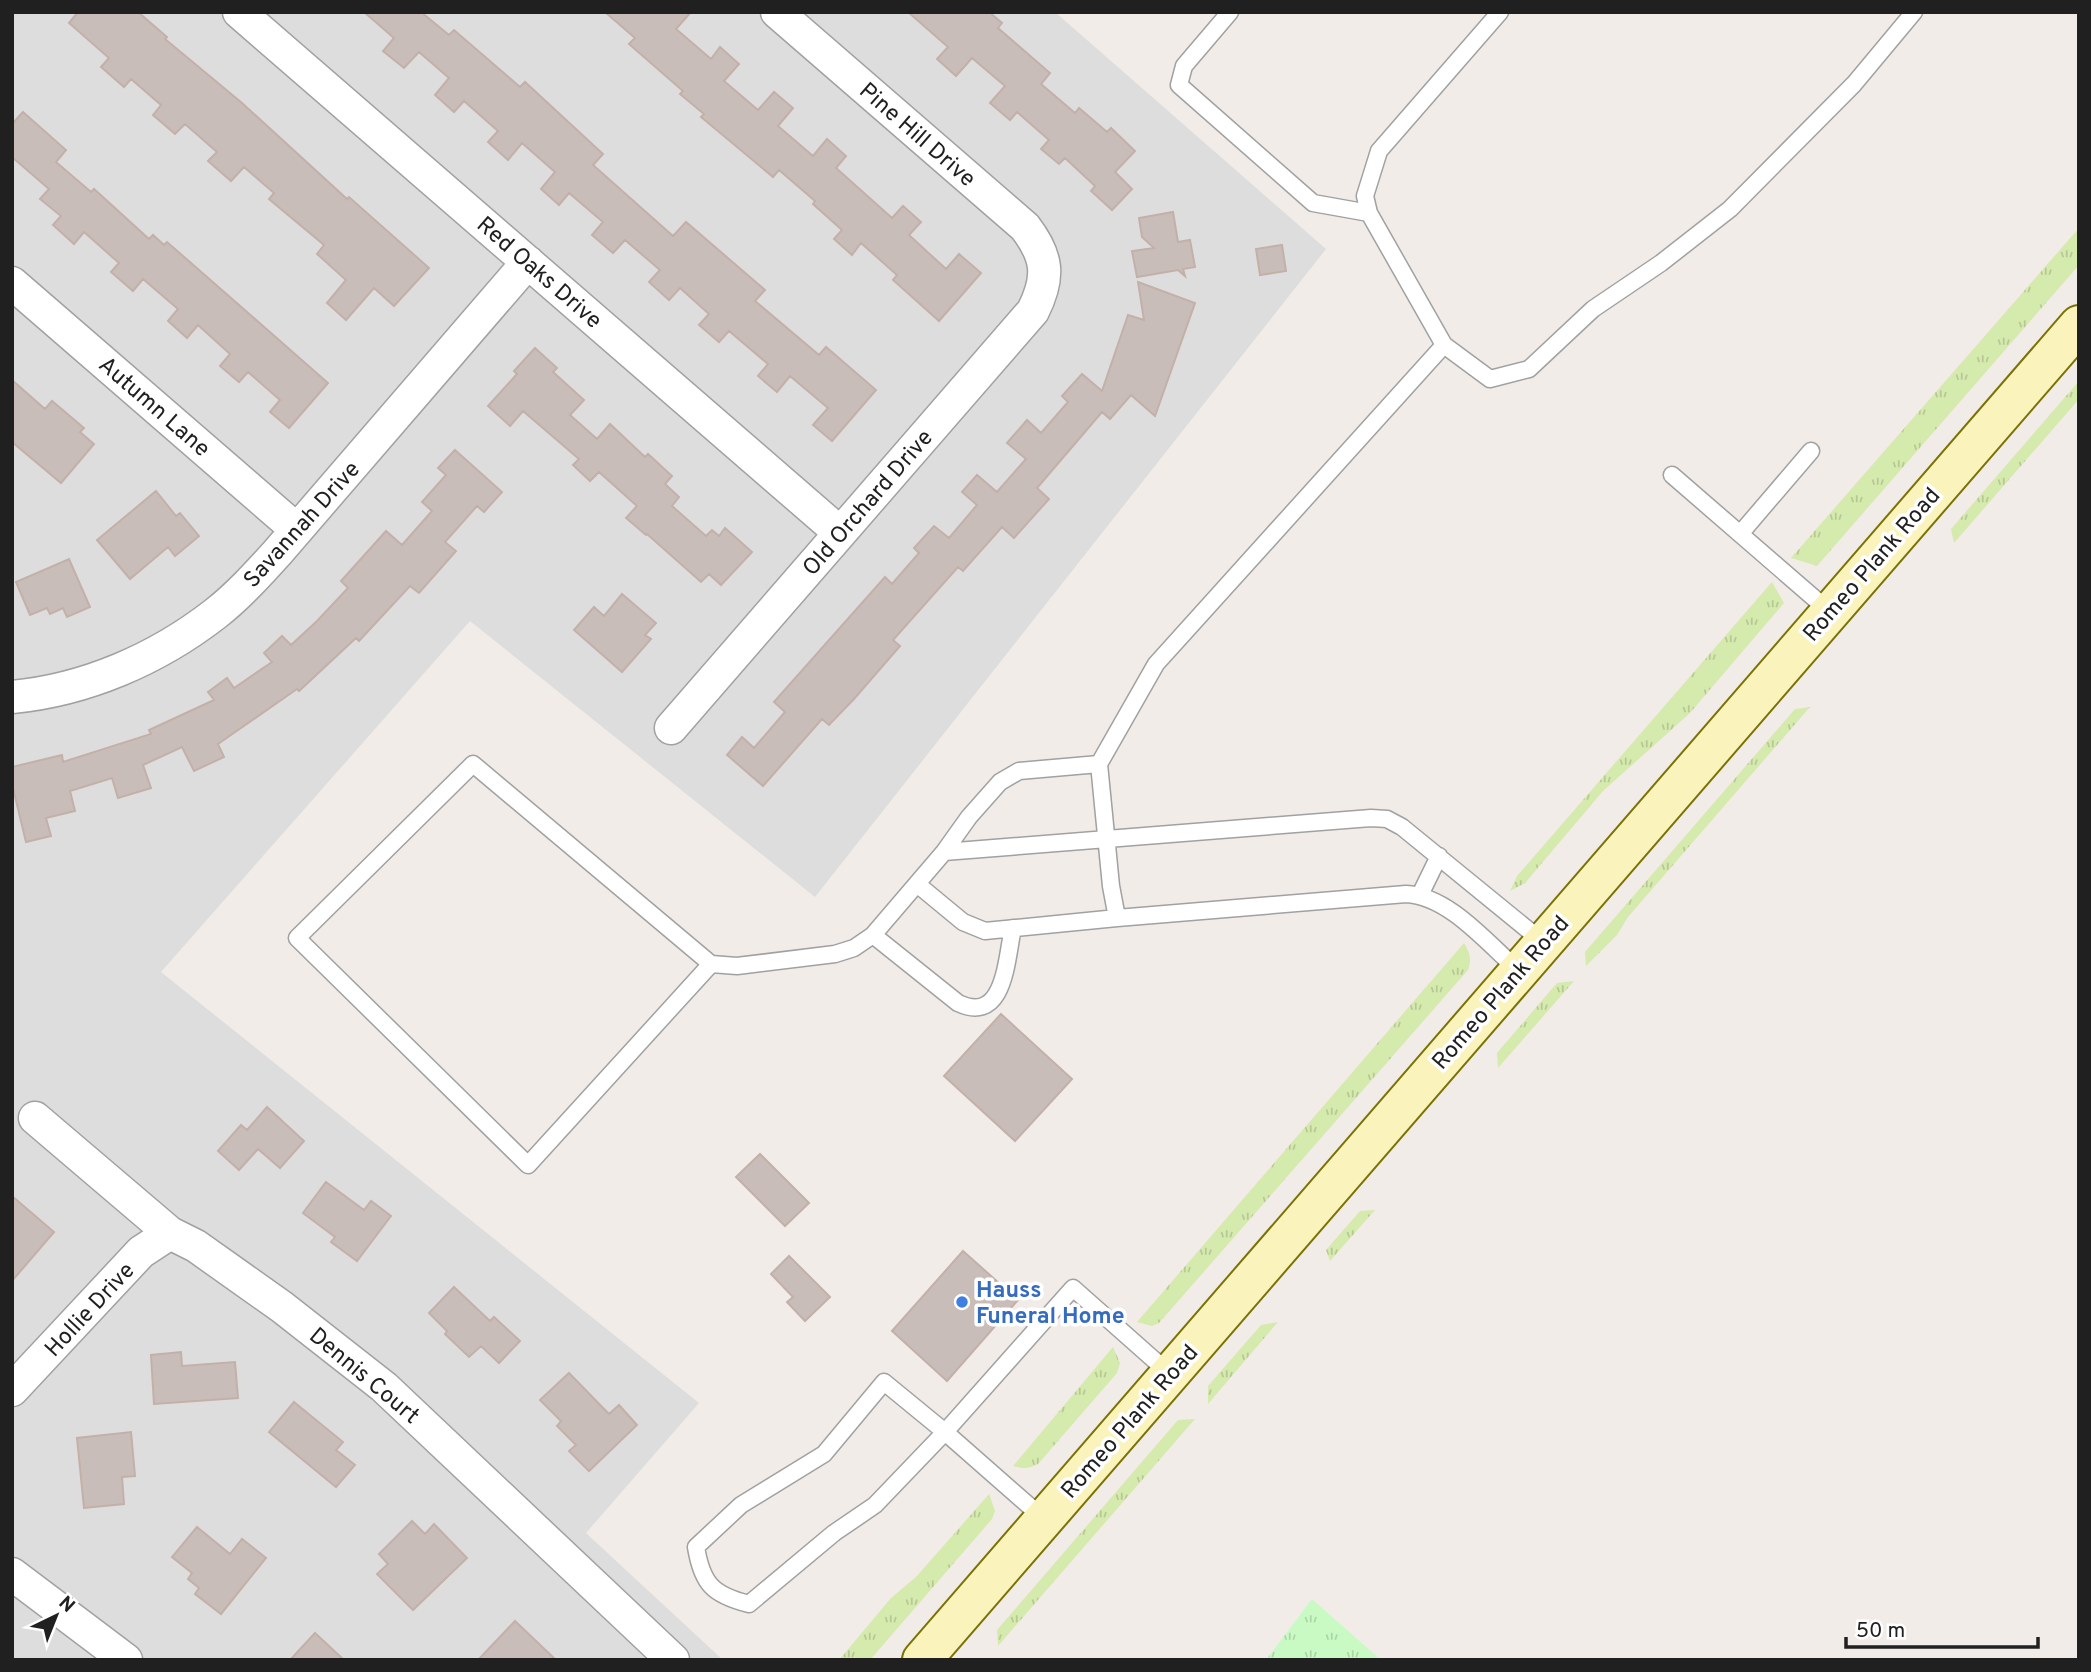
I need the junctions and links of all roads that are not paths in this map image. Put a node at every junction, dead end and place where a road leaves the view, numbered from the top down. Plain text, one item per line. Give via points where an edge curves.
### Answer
1 (239, 12) edge
2 (777, 12) edge
3 (1230, 12) edge
4 (1500, 12) edge
5 (1914, 12) edge
6 (1369, 212) junction
7 (528, 262) junction
8 (1045, 267) joint
9 (12, 283) edge
10 (2079, 325) edge
11 (1444, 345) junction
12 (1811, 451) dead end
13 (1672, 475) dead end
14 (297, 530) junction
15 (839, 532) junction
16 (1740, 534) junction
17 (1829, 611) junction
18 (12, 697) edge
19 (671, 728) dead end
20 (1099, 764) junction
21 (1106, 839) junction
22 (944, 852) junction
23 (1439, 856) junction
24 (917, 884) junction
25 (1420, 895) junction
26 (1117, 918) junction
27 (1013, 928) junction
28 (873, 934) junction
29 (1544, 942) junction
30 (711, 964) junction
31 (1519, 971) junction
32 (35, 1118) dead end
33 (170, 1233) junction
34 (1170, 1374) junction
35 (12, 1390) edge
36 (944, 1432) junction
37 (1043, 1518) junction
38 (12, 1574) edge
39 (125, 1660) edge
40 (673, 1660) edge
41 (922, 1660) edge

1 - 7 street, Red Oaks Drive
2 - 8 street, Pine Hill Drive via 1025,228 1039,245
3 - 6 lane via 1184,66 1179,85 1314,203
4 - 6 lane via 1379,151 1365,196
5 - 11 lane via 1854,84 1730,209 1593,309 1529,369 1490,380
6 - 11 lane
7 - 14 street, Savannah Drive
7 - 15 street, Red Oaks Drive
8 - 15 street, Old Orchard Drive via 1043,290 1033,311
9 - 14 street, Autumn Lane
10 - 17 main road, Romeo Plank Road
11 - 20 lane via 1156,663
12 - 16 lane
13 - 16 lane
14 - 18 street, Savannah Drive via 247,585 181,638 102,677 60,690
15 - 19 street, Old Orchard Drive
16 - 17 lane
17 - 29 main road, Romeo Plank Road
20 - 21 lane
20 - 22 lane via 1019,771 1000,782
21 - 22 lane
21 - 23 lane via 1371,818 1387,819 1402,827
21 - 26 lane
22 - 24 lane
23 - 25 lane
23 - 29 lane
24 - 27 lane via 962,922 985,931
24 - 28 lane
25 - 26 lane
25 - 31 lane via 1446,907
26 - 27 lane
27 - 28 lane via 994,1000 971,1009
28 - 30 lane via 854,948 835,954 737,966
29 - 31 main road, Romeo Plank Road
30 - 30 lane via 473,764 297,938 528,1165
31 - 34 main road, Romeo Plank Road
32 - 33 street, Dennis Court
33 - 35 street, Hollie Drive via 141,1252
33 - 40 street, Dennis Court via 282,1307 384,1387
34 - 36 lane via 1073,1288
34 - 37 main road, Romeo Plank Road
36 - 36 lane via 884,1382 824,1454 741,1504 696,1547 701,1573 724,1598 750,1604 834,1533 875,1505
36 - 37 lane
37 - 41 main road, Romeo Plank Road
38 - 39 street

